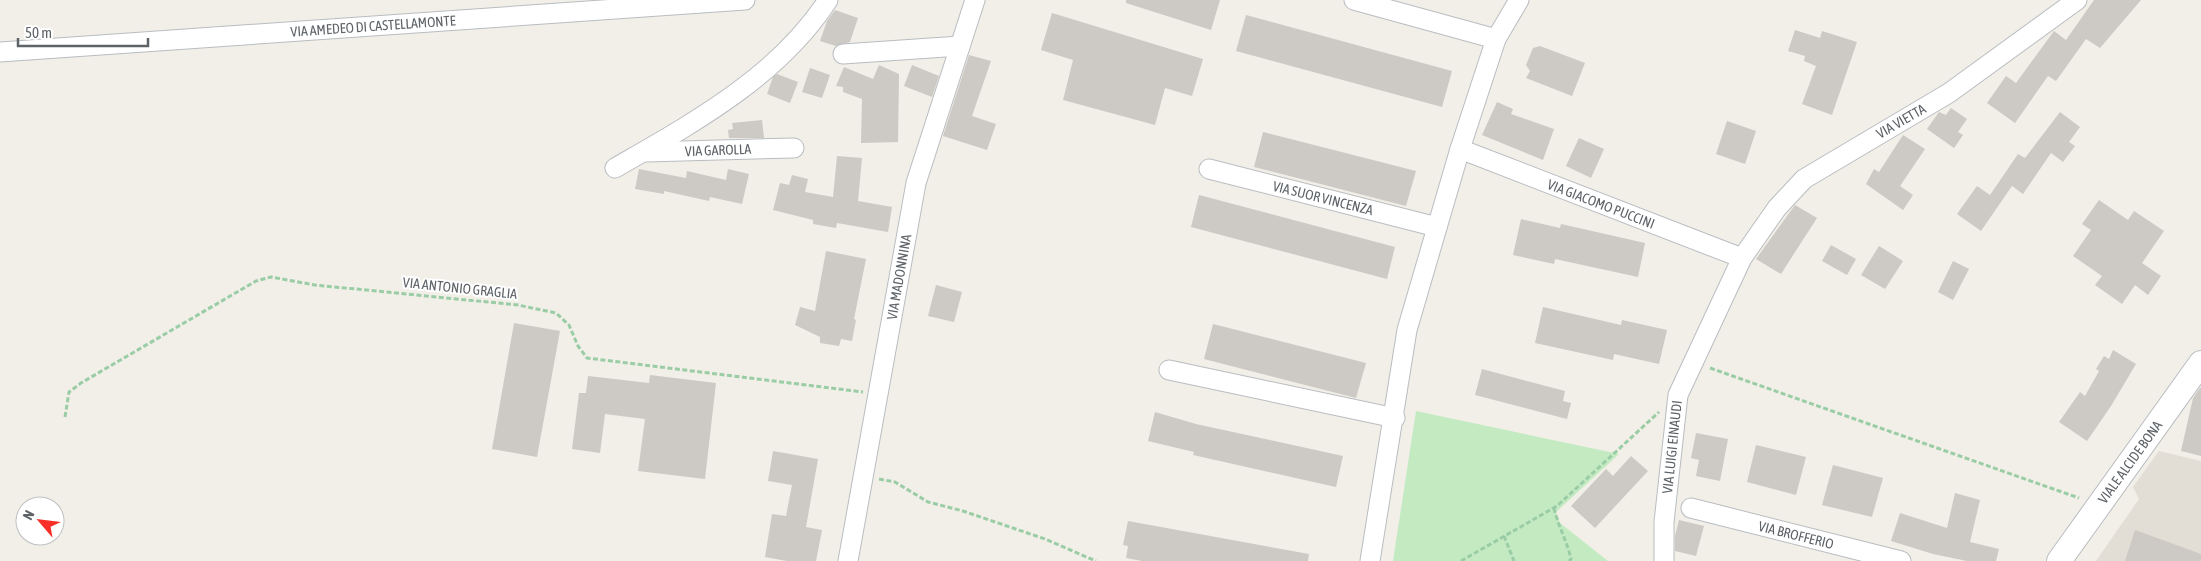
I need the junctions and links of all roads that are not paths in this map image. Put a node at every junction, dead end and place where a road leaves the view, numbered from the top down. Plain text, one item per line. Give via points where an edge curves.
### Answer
1 (746, 0) edge
2 (828, 0) edge
3 (975, 0) edge
4 (1354, 0) edge
5 (1519, 0) edge
6 (2076, 0) edge
7 (1496, 40) junction
8 (960, 46) junction
9 (0, 52) edge
10 (843, 54) dead end
11 (794, 148) dead end
12 (1460, 149) junction
13 (642, 152) junction
14 (615, 168) dead end
15 (1209, 169) dead end
16 (1437, 227) junction
17 (1742, 258) junction
18 (2201, 363) edge
19 (1169, 370) dead end
20 (1394, 418) junction
21 (1691, 508) dead end
22 (848, 561) edge
23 (1370, 561) edge
24 (1664, 561) edge
25 (1900, 561) edge
26 (2059, 561) edge

1 - 9 street, VIA AMEDEO DI CASTELLAMONTE
2 - 13 street via 811,26 768,69 693,123
3 - 8 street, VIA MADONNINA
4 - 7 street
5 - 7 street
6 - 17 street, VIA VIETTA via 1949,93 1804,180 1776,208
7 - 12 street
8 - 10 street
8 - 22 street, VIA MADONNINA via 916,183
11 - 13 street, VIA GAROLLA
12 - 16 street
12 - 17 street, VIA GIACOMO PUCCINI
13 - 14 street
15 - 16 street, VIA SUOR VINCENZA
16 - 20 street via 1407,330
17 - 24 street, VIA LUIGI EINAUDI via 1678,395 1664,522
18 - 26 street, VIALE ALCIDE BONA
19 - 20 street
20 - 23 street
21 - 25 street, VIA BROFFERIO

